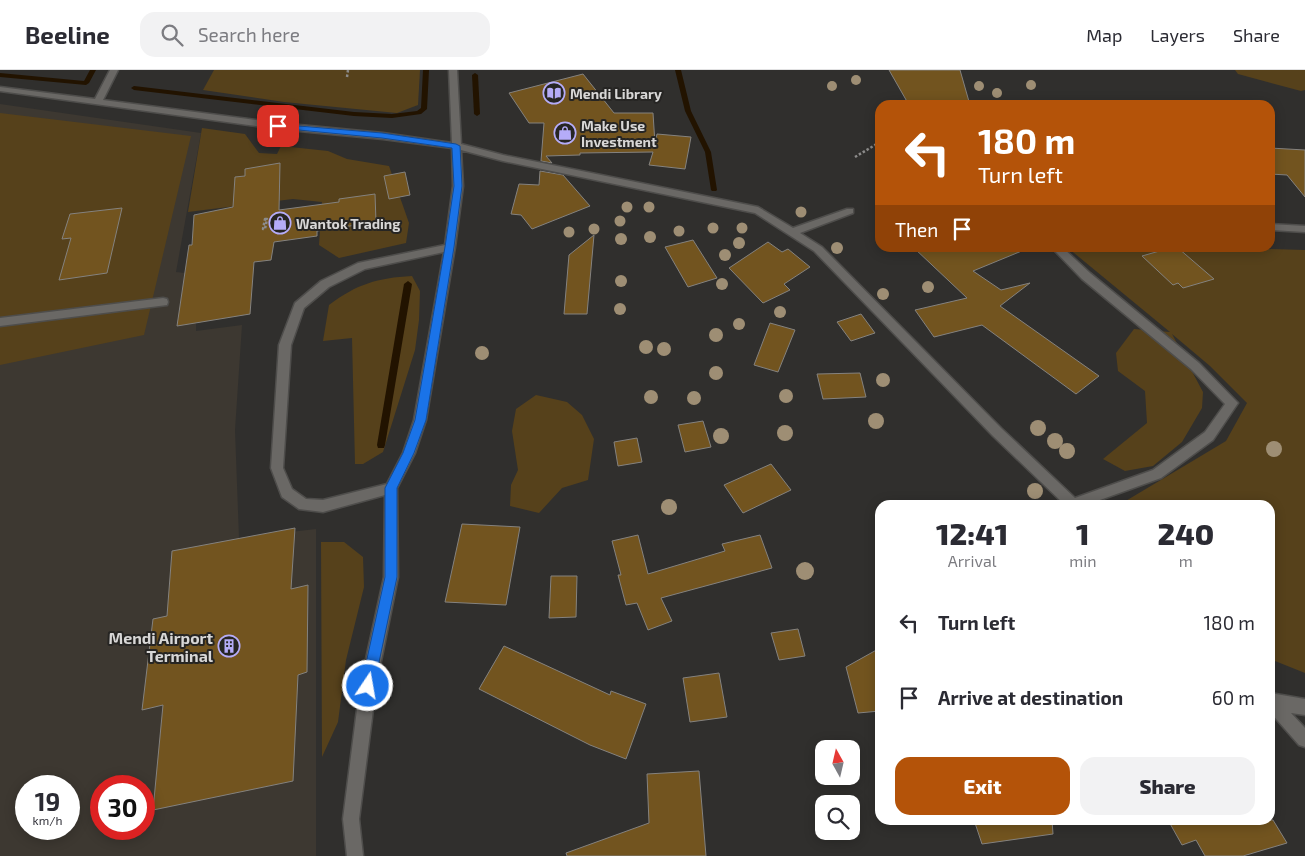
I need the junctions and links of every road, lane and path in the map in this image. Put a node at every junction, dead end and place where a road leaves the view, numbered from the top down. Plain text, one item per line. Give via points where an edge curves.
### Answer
1 (114, 70) edge
2 (348, 70) edge
3 (454, 70) edge
4 (347, 77) dead end
5 (0, 89) edge
6 (98, 101) junction
7 (875, 145) edge
8 (456, 146) junction
9 (855, 157) dead end
10 (850, 211) dead end
11 (1275, 227) edge
12 (1305, 229) edge
13 (793, 232) junction
14 (450, 247) junction
15 (1061, 252) edge
16 (163, 302) dead end
17 (0, 322) edge
18 (391, 488) junction
19 (1069, 500) edge
20 (1084, 500) edge
21 (1275, 703) edge
22 (1275, 706) edge
23 (1305, 707) edge
24 (1305, 739) edge
25 (355, 856) edge

1 - 6 street
2 - 4 path
3 - 8 street
5 - 6 street
6 - 8 street
7 - 9 path
8 - 13 street via 758,210
8 - 14 street via 458,186
10 - 13 street
11 - 12 street
13 - 19 street via 818,249 997,432
14 - 18 street via 420,420 409,453
14 - 18 street via 362,266 325,284 299,306 285,345 277,468 287,493 304,505 323,506
15 - 20 street via 1195,366 1232,403 1209,436 1157,474
16 - 17 street
18 - 25 street via 391,577 368,686 351,820
21 - 23 street
22 - 24 street

